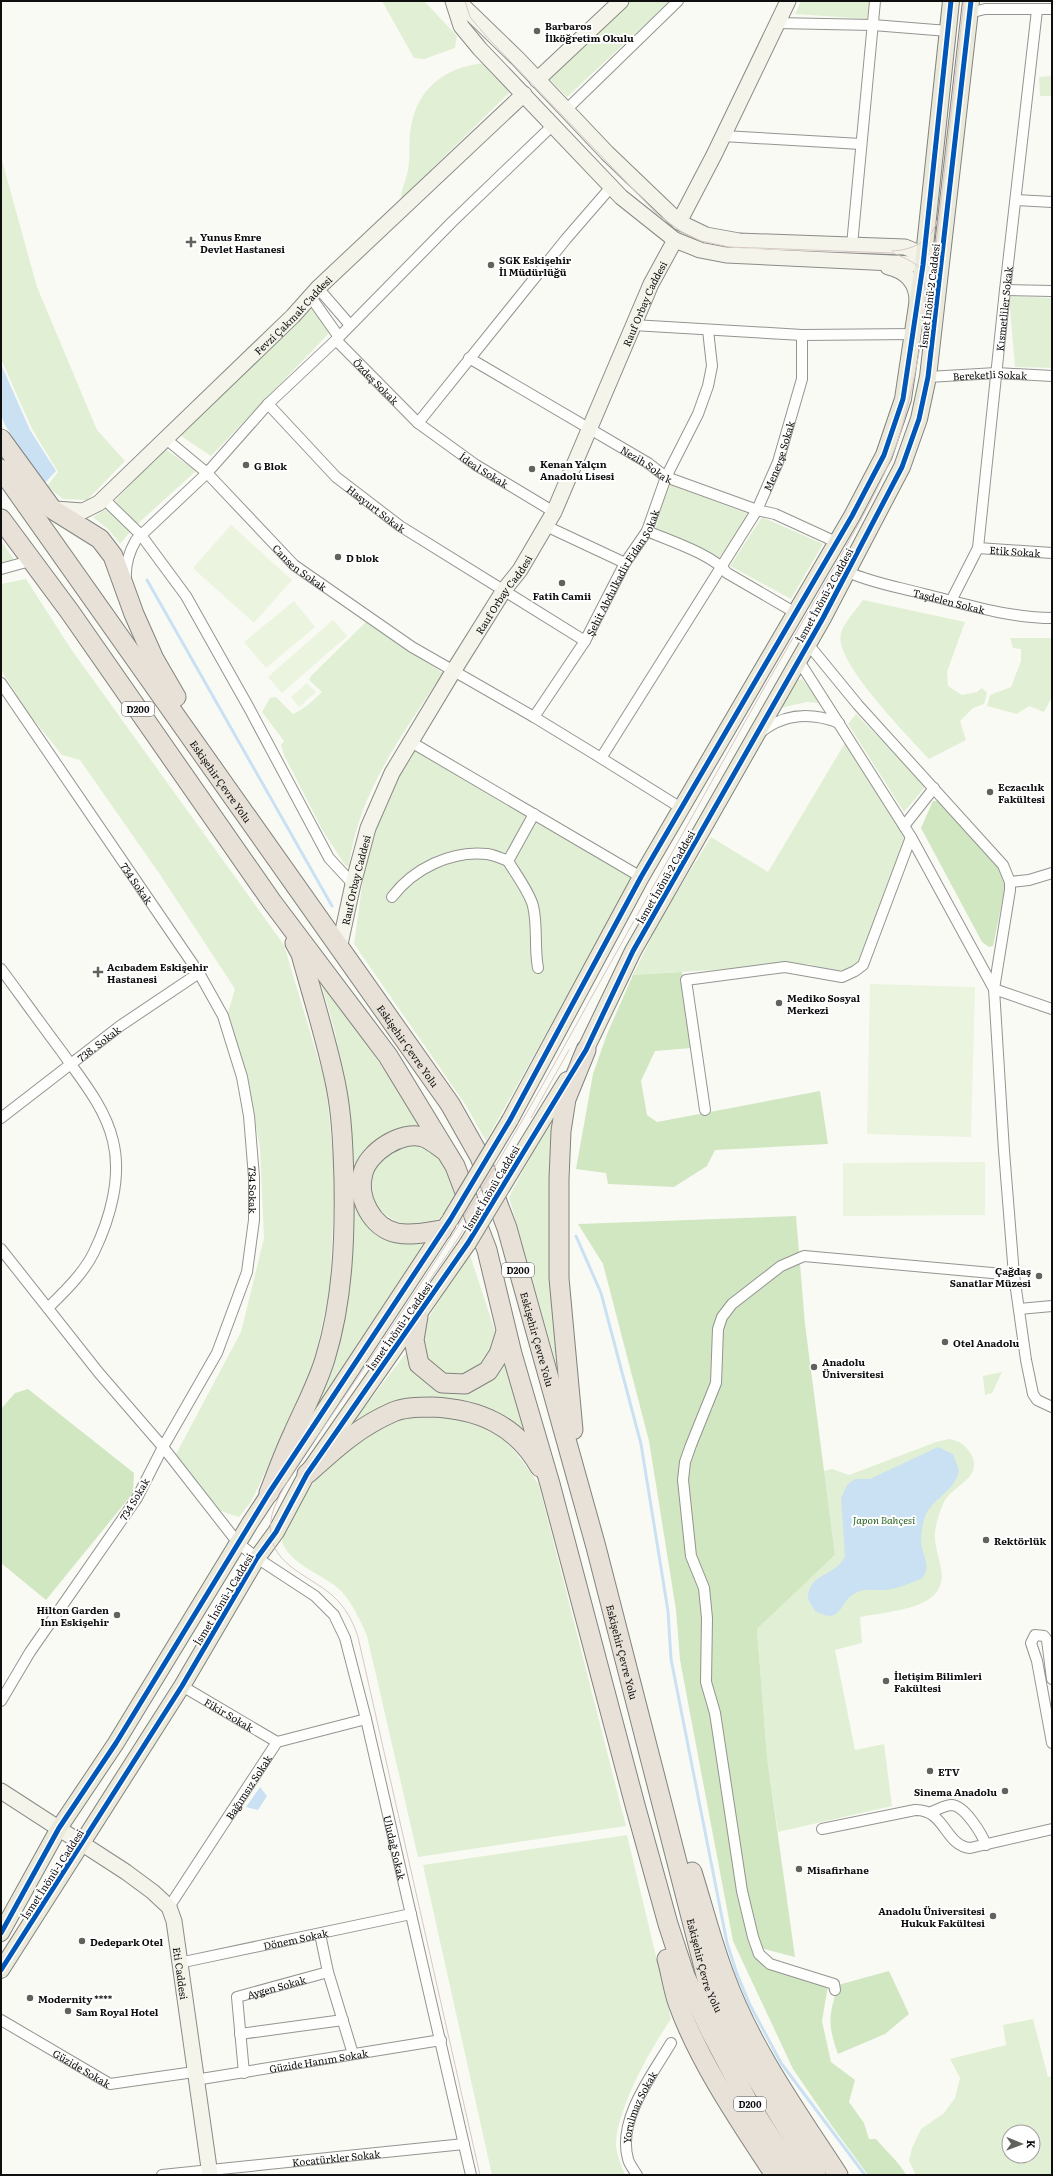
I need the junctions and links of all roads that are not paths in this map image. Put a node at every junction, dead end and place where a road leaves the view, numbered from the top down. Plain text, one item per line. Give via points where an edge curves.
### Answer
1 (453, 1) edge
2 (458, 1) edge
3 (621, 1) edge
4 (678, 1) edge
5 (788, 1) edge
6 (875, 1) edge
7 (951, 1) edge
8 (970, 7) edge
9 (1052, 9) edge
10 (1037, 10) junction
11 (777, 23) junction
12 (873, 25) junction
13 (948, 31) junction
14 (537, 80) junction
15 (524, 94) junction
16 (566, 110) junction
17 (553, 125) junction
18 (723, 136) junction
19 (861, 144) junction
20 (611, 187) junction
21 (1016, 200) junction
22 (1052, 202) edge
23 (678, 222) junction
24 (928, 226) junction
25 (675, 240) junction
26 (852, 244) junction
27 (899, 247) junction
28 (943, 251) junction
29 (863, 261) junction
30 (926, 263) junction
31 (939, 287) junction
32 (1005, 290) junction
33 (1052, 291) edge
34 (314, 292) junction
35 (918, 307) junction
36 (350, 325) junction
37 (633, 325) junction
38 (708, 330) junction
39 (914, 334) junction
40 (802, 335) junction
41 (337, 338) junction
42 (469, 358) junction
43 (996, 373) junction
44 (1052, 376) edge
45 (928, 377) junction
46 (268, 404) junction
47 (418, 423) junction
48 (589, 429) junction
49 (1, 439) edge
50 (166, 439) junction
51 (1, 469) edge
52 (207, 473) junction
53 (666, 477) junction
54 (104, 499) junction
55 (52, 509) junction
56 (757, 510) junction
57 (554, 512) junction
58 (1, 519) edge
59 (546, 526) junction
60 (647, 531) junction
61 (141, 535) junction
62 (836, 542) junction
63 (978, 548) junction
64 (1052, 553) edge
65 (30, 561) junction
66 (625, 563) junction
67 (722, 566) junction
68 (1, 569) edge
69 (848, 572) junction
70 (504, 590) junction
71 (126, 594) junction
72 (951, 601) junction
73 (794, 612) junction
74 (1052, 618) edge
75 (586, 641) junction
76 (808, 644) junction
77 (799, 661) junction
78 (454, 670) junction
79 (1, 683) edge
80 (534, 717) junction
81 (839, 723) junction
82 (189, 734) junction
83 (758, 735) junction
84 (411, 742) junction
85 (601, 758) junction
86 (934, 788) junction
87 (681, 808) junction
88 (534, 814) junction
89 (904, 826) junction
90 (911, 837) junction
91 (508, 861) junction
92 (1052, 873) edge
93 (641, 877) junction
94 (1010, 882) junction
95 (353, 884) junction
96 (392, 897) dead end
97 (272, 902) junction
98 (339, 949) junction
99 (538, 968) dead end
100 (1, 969) edge
101 (199, 973) junction
102 (994, 989) junction
103 (1052, 1009) edge
104 (586, 1050) junction
105 (70, 1063) junction
106 (705, 1110) dead end
107 (1, 1118) edge
108 (510, 1120) joint
109 (529, 1142) joint
110 (447, 1152) junction
111 (446, 1225) junction
112 (468, 1243) joint
113 (1, 1249) edge
114 (1014, 1275) junction
115 (1052, 1306) edge
116 (48, 1308) junction
117 (1019, 1309) junction
118 (418, 1316) junction
119 (506, 1332) junction
120 (1052, 1407) edge
121 (163, 1447) junction
122 (307, 1474) junction
123 (577, 1476) junction
124 (550, 1484) junction
125 (269, 1493) junction
126 (238, 1543) junction
127 (257, 1558) junction
128 (623, 1652) junction
129 (1052, 1679) edge
130 (182, 1686) junction
131 (1, 1701) edge
132 (1049, 1714) edge
133 (366, 1719) junction
134 (1051, 1736) edge
135 (277, 1742) junction
136 (1, 1791) edge
137 (635, 1805) junction
138 (931, 1812) junction
139 (59, 1828) junction
140 (822, 1829) dead end
141 (1052, 1829) edge
142 (82, 1844) junction
143 (986, 1845) junction
144 (168, 1907) junction
145 (412, 1914) junction
146 (1, 1933) edge
147 (320, 1934) junction
148 (179, 1963) junction
149 (1, 1970) edge
150 (328, 1972) junction
151 (835, 1990) dead end
152 (1, 2020) edge
153 (343, 2020) junction
154 (240, 2034) junction
155 (441, 2040) junction
156 (671, 2043) dead end
157 (353, 2054) junction
158 (244, 2073) junction
159 (195, 2076) junction
160 (464, 2144) junction
161 (209, 2172) edge
162 (162, 2175) edge
163 (471, 2175) edge
164 (637, 2175) edge
165 (775, 2175) edge
166 (795, 2175) edge
167 (816, 2175) edge
168 (838, 2175) edge

1 - 15 street via 461,26
2 - 14 street
3 - 14 street
4 - 16 street
5 - 11 street
6 - 12 street
7 - 13 main road, İsmet İnönü-2 Caddesi
8 - 10 street
8 - 28 main road, İsmet İnönü-2 Caddesi
9 - 10 street
10 - 21 street, Kısmetliler Sokak
11 - 12 street
11 - 18 street
12 - 13 street
12 - 19 street
13 - 24 main road, İsmet İnönü-2 Caddesi
14 - 16 street
15 - 17 street
15 - 34 street, Fevzi Çakmak Caddesi
16 - 23 street
17 - 20 street
17 - 36 street
18 - 19 street
18 - 23 street
19 - 26 street
20 - 25 street
20 - 42 street via 561,244
21 - 22 street
21 - 32 street, Kısmetliler Sokak
23 - 26 street via 706,235 739,241
24 - 27 street via 917,243
24 - 30 main road, İsmet İnönü-2 Caddesi
25 - 29 street via 700,250 726,255
25 - 37 street, Rauf Orbay Caddesi via 651,284
26 - 27 street
27 - 30 street via 910,248
28 - 30 street via 938,262
28 - 31 main road, İsmet İnönü-2 Caddesi
29 - 30 street
29 - 35 street via 892,268 906,275 914,284
30 - 31 street via 938,275
30 - 35 main road, İsmet İnönü-2 Caddesi
31 - 45 main road, İsmet İnönü-2 Caddesi
32 - 33 street
32 - 43 street, Kısmetliler Sokak
34 - 36 street
34 - 41 street, Özdeş Sokak
34 - 50 street, Fevzi Çakmak Caddesi via 293,316
35 - 39 main road, İsmet İnönü-2 Caddesi
36 - 41 street
37 - 38 street
37 - 48 street, Rauf Orbay Caddesi
38 - 40 street
38 - 53 street, Şehit Abdulkadir Fidan Sokak via 712,366 708,386 698,414
39 - 40 street
39 - 62 main road, İsmet İnönü-2 Caddesi via 904,399 884,455
40 - 56 street, Menevşe Sokak via 802,379 778,462
41 - 46 street
41 - 47 street, Özdeş Sokak
42 - 47 street
42 - 48 street, Nezih Sokak
43 - 44 street, Bereketli Sokak
43 - 45 street, Bereketli Sokak
43 - 63 street, Kısmetliler Sokak
45 - 69 main road, İsmet İnönü-2 Caddesi via 920,419 902,467
46 - 52 street
46 - 70 street, Hasyurt Sokak via 336,477 400,526
47 - 57 street, İdeal Sokak via 476,465
48 - 53 street, Nezih Sokak via 648,463
48 - 57 street, Rauf Orbay Caddesi
49 - 55 highway
50 - 52 street, Cansen Sokak
50 - 54 street, Fevzi Çakmak Caddesi
51 - 82 highway, Eskişehir Çevre Yolu / D200
52 - 61 street
52 - 78 street, Cansen Sokak via 294,565 412,647
53 - 56 street, Nezih Sokak
53 - 60 street, Şehit Abdulkadir Fidan Sokak
54 - 55 street, Fevzi Çakmak Caddesi via 94,508 83,511
54 - 61 street
55 - 71 highway via 100,538 113,556
56 - 62 street, Nezih Sokak via 775,514
56 - 67 street, Menevşe Sokak
57 - 59 street, Rauf Orbay Caddesi
58 - 65 highway, Eskişehir Çevre Yolu / D200
59 - 66 street
59 - 70 street, Rauf Orbay Caddesi via 520,570
60 - 66 street, Şehit Abdulkadir Fidan Sokak
60 - 67 street
61 - 71 street via 130,551 126,569
61 - 95 street via 186,596 329,858
62 - 73 main road, İsmet İnönü-2 Caddesi
63 - 64 street, Etik Sokak
63 - 72 street, Kısmetliler Sokak
65 - 68 street
65 - 97 highway, Eskişehir Çevre Yolu / D200 via 70,612
66 - 75 street, Şehit Abdulkadir Fidan Sokak
67 - 73 street via 727,573
67 - 85 street, Menevşe Sokak
69 - 72 street, Taşdelen Sokak
69 - 76 main road, İsmet İnönü-2 Caddesi
70 - 75 street, Hasyurt Sokak
70 - 78 street, Rauf Orbay Caddesi
71 - 82 highway via 154,659 179,702
72 - 74 street, Taşdelen Sokak via 1030,618
73 - 87 main road, İsmet İnönü-2 Caddesi
75 - 80 street, Şehit Abdulkadir Fidan Sokak
76 - 77 main road, İsmet İnönü-2 Caddesi
76 - 86 street via 858,705
77 - 81 street
77 - 83 main road, İsmet İnönü-2 Caddesi
78 - 80 street
78 - 84 street, Rauf Orbay Caddesi
79 - 101 street, 734 Sokak
80 - 85 street
81 - 83 street via 826,718 797,716 769,726
81 - 89 street
82 - 98 highway, Eskişehir Çevre Yolu / D200 via 301,891
83 - 104 main road, İsmet İnönü-2 Caddesi via 633,951
84 - 88 street
84 - 95 street, Rauf Orbay Caddesi via 392,773 368,828
85 - 87 street
86 - 89 street
86 - 94 street via 1003,865
87 - 93 main road, İsmet İnönü-2 Caddesi
88 - 91 street
88 - 93 street
89 - 90 street
90 - 102 street
90 - 106 street via 863,965 855,971 837,977 785,967 686,980
91 - 96 street via 488,854 476,854 460,855 432,863 401,884
91 - 99 street via 533,904
92 - 94 street via 1029,880
93 - 108 main road, İsmet İnönü-2 Caddesi
94 - 102 street
95 - 98 street, Rauf Orbay Caddesi
97 - 110 highway, Eskişehir Çevre Yolu / D200 via 388,1056
97 - 125 highway via 301,954 327,1044 343,1142 345,1212 337,1313 325,1358
98 - 123 highway, Eskişehir Çevre Yolu / D200 via 450,1104 480,1157 507,1228
100 - 105 street
101 - 105 street, 738. Sokak
101 - 121 street, 734 Sokak via 223,1016 242,1078 249,1116 254,1177 254,1220 247,1272 217,1353
102 - 103 street
102 - 114 street
104 - 109 main road, İsmet İnönü-2 Caddesi
104 - 123 highway via 566,1099 558,1179 559,1278
105 - 107 street, 738. Sokak
105 - 116 street via 103,1113 113,1141 117,1176 106,1220 94,1253 68,1288
108 - 111 main road, İsmet İnönü Caddesi, bridge
109 - 112 main road, İsmet İnönü Caddesi, bridge
110 - 111 highway via 423,1137 407,1137 390,1142 374,1155 363,1173 362,1194 367,1211 383,1226 396,1233 416,1234
110 - 119 highway, Eskişehir Çevre Yolu / D200 via 455,1166 487,1250
111 - 125 main road, İsmet İnönü-1 Caddesi
112 - 118 main road, İsmet İnönü-1 Caddesi
113 - 116 street, Uludağ Sokak
114 - 117 street
114 - 151 street via 804,1256 782,1266 732,1304 722,1317 718,1329 716,1383 685,1462 684,1495 691,1556 704,1588 707,1618 706,1682 715,1713 742,1891 752,1937 760,1954 770,1964 834,1984
115 - 117 street
116 - 121 street, Uludağ Sokak via 98,1372
117 - 120 street via 1033,1394 1044,1405
118 - 119 highway via 414,1340 419,1364 442,1383 465,1384 488,1371 499,1354
118 - 122 main road, İsmet İnönü-1 Caddesi
119 - 124 highway, Eskişehir Çevre Yolu / D200
121 - 126 street, Uludağ Sokak
121 - 131 street, 734 Sokak via 137,1498 30,1652
122 - 124 highway via 351,1435 395,1411 419,1407 450,1408 478,1413 505,1427 533,1453
122 - 127 main road, İsmet İnönü-1 Caddesi via 276,1532
123 - 128 highway, Eskişehir Çevre Yolu / D200
124 - 137 highway, Eskişehir Çevre Yolu / D200
125 - 126 main road, İsmet İnönü-1 Caddesi
126 - 127 street, Uludağ Sokak
126 - 139 main road, İsmet İnönü-1 Caddesi via 116,1743
127 - 130 main road, İsmet İnönü-1 Caddesi
127 - 133 street, Uludağ Sokak via 315,1596 334,1615 345,1638
128 - 167 highway, Eskişehir Çevre Yolu / D200 via 710,1987 735,2043
128 - 168 highway via 725,1977 740,2012 772,2072
129 - 132 street via 1047,1640 1044,1636 1035,1635 1031,1644
130 - 135 street, Fikir Sokak
130 - 142 main road, İsmet İnönü-1 Caddesi
132 - 134 street
133 - 135 street
133 - 145 street, Uludağ Sokak
135 - 144 street, Bağımsız Sokak
136 - 139 street, Eti Caddesi
137 - 165 highway via 659,1925 678,2002 694,2041
137 - 166 highway, Eskişehir Çevre Yolu / D200 via 685,1976 749,2104
138 - 140 street via 915,1810
138 - 143 street via 960,1846 970,1848
138 - 143 street via 944,1806 959,1807 968,1816
139 - 142 street, Eti Caddesi
139 - 146 main road, İsmet İnönü-1 Caddesi
141 - 143 street
142 - 144 street, Eti Caddesi via 126,1872
142 - 149 main road, İsmet İnönü-1 Caddesi
144 - 148 street, Eti Caddesi via 174,1921
145 - 147 street, Dönem Sokak
145 - 155 street, Uludağ Sokak
147 - 148 street, Dönem Sokak
147 - 150 street
148 - 159 street, Eti Caddesi
150 - 153 street
150 - 154 street, Aygen Sokak via 237,1997
152 - 159 street, Güzide Sokak via 110,2084
153 - 154 street
153 - 157 street
154 - 158 street, Aygen Sokak
155 - 157 street, Güzide Hanım Sokak
155 - 160 street, Uludağ Sokak
156 - 164 street, Yorulmaz Sokak via 639,2096 626,2134 628,2160
157 - 158 street, Güzide Hanım Sokak
158 - 159 street, Güzide Hanım Sokak
159 - 161 street, Eti Caddesi
160 - 161 street, Kocatürkler Sokak
160 - 163 street, Uludağ Sokak
161 - 162 street, Kocatürkler Sokak

